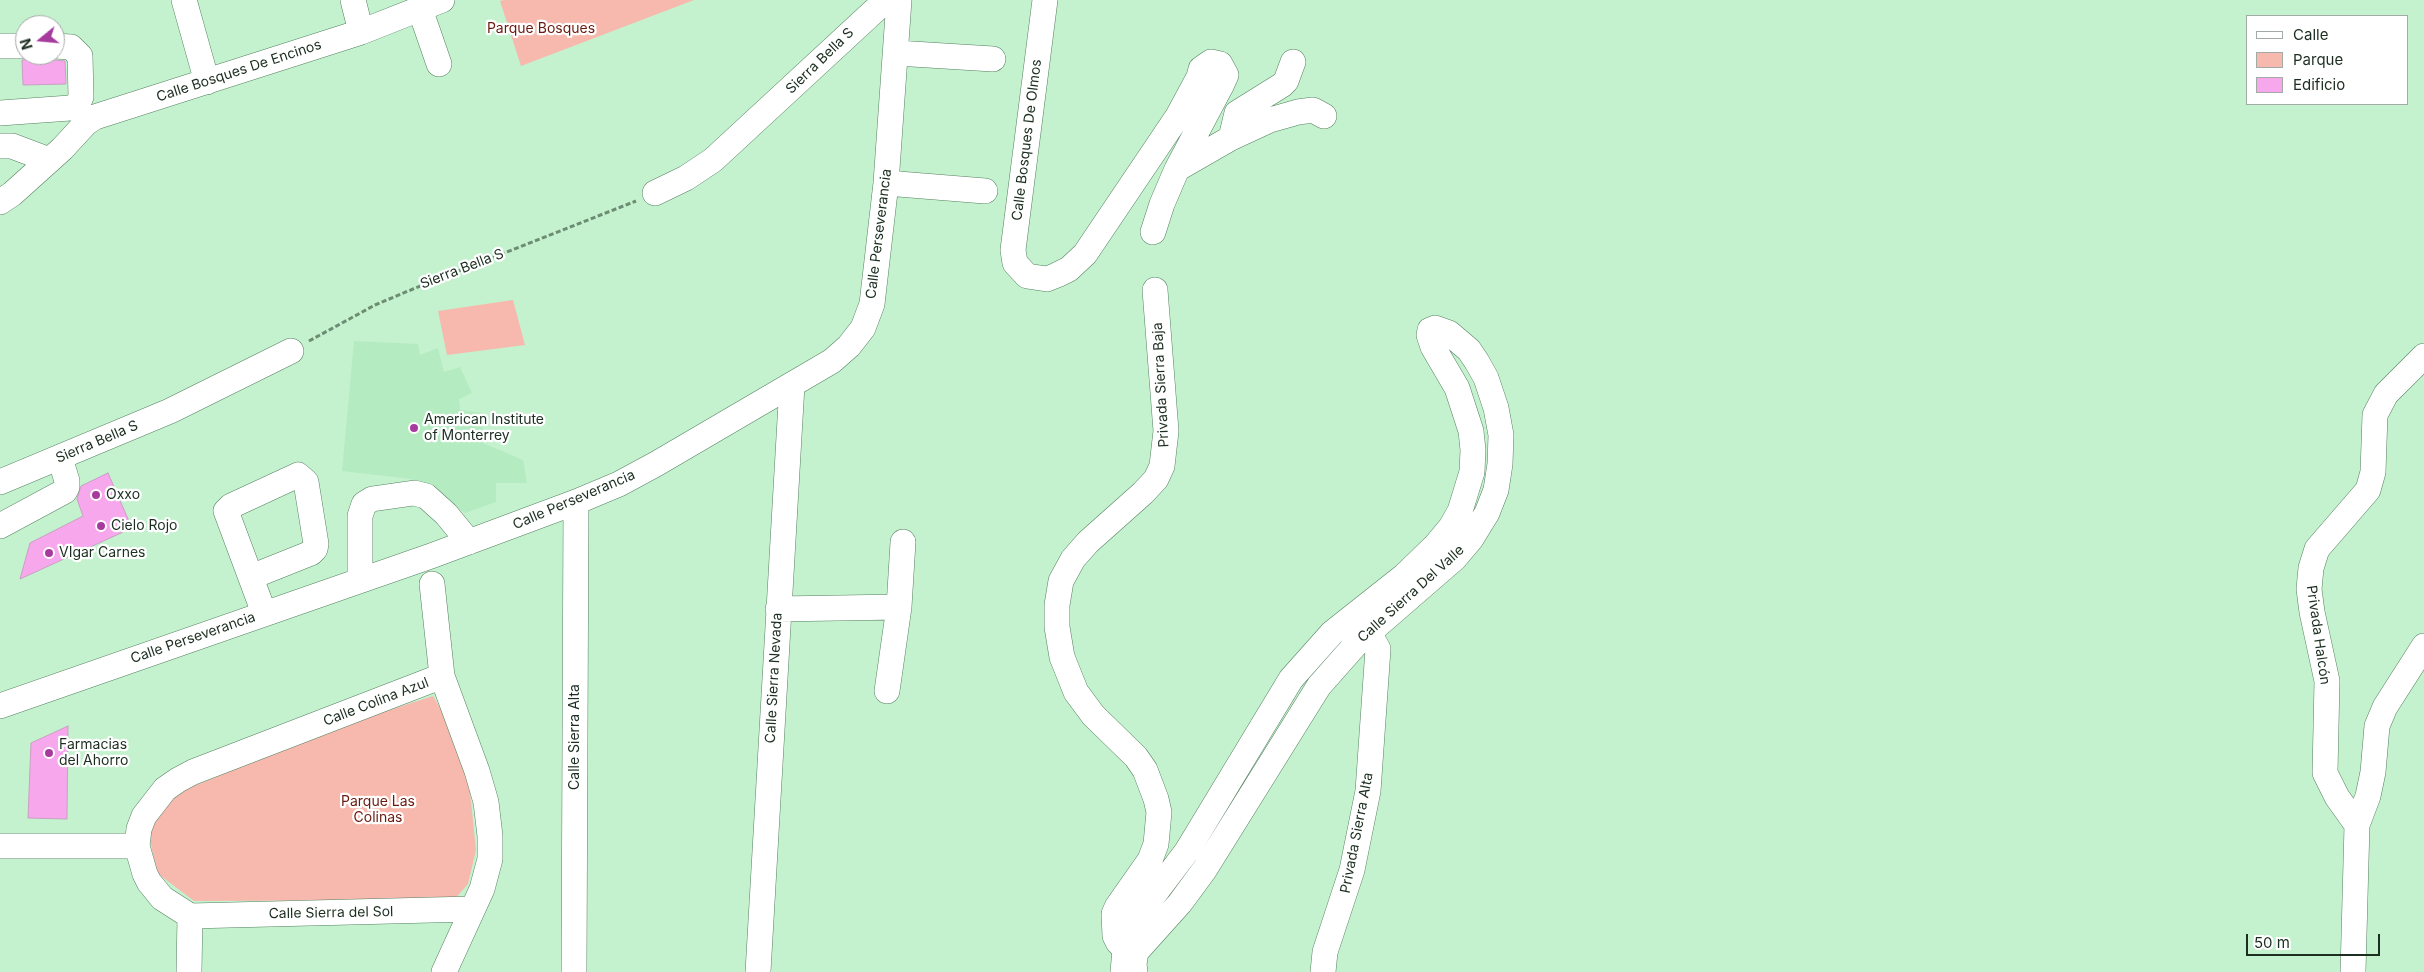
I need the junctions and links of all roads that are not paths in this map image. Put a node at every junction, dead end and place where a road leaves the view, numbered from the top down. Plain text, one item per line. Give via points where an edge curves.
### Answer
1 (184, 0) edge
2 (352, 0) edge
3 (886, 0) edge
4 (899, 0) edge
5 (1045, 0) edge
6 (431, 5) edge
7 (361, 32) junction
8 (0, 46) edge
9 (15, 46) edge
10 (65, 47) edge
11 (896, 53) junction
12 (994, 59) dead end
13 (1293, 62) dead end
14 (439, 64) dead end
15 (207, 82) junction
16 (56, 109) junction
17 (0, 113) edge
18 (1324, 116) dead end
19 (1231, 138) junction
20 (0, 146) edge
21 (56, 155) junction
22 (1178, 169) junction
23 (886, 183) junction
24 (985, 191) dead end
25 (655, 194) road end
26 (0, 202) edge
27 (1154, 232) dead end
28 (1155, 290) dead end
29 (291, 351) road end
30 (2424, 356) edge
31 (792, 385) junction
32 (60, 458) junction
33 (0, 482) edge
34 (576, 502) junction
35 (0, 526) edge
36 (469, 542) junction
37 (903, 542) dead end
38 (251, 577) dead end
39 (360, 580) junction
40 (432, 584) dead end
41 (898, 607) junction
42 (778, 609) junction
43 (264, 613) junction
44 (1369, 633) junction
45 (2424, 646) edge
46 (442, 676) junction
47 (887, 691) dead end
48 (0, 706) edge
49 (2357, 825) junction
50 (0, 846) edge
51 (137, 846) junction
52 (472, 909) junction
53 (190, 916) junction
54 (1130, 963) edge
55 (188, 972) edge
56 (444, 972) edge
57 (574, 972) edge
58 (758, 972) edge
59 (1323, 972) edge
60 (2354, 972) edge

1 - 15 street
2 - 7 street
3 - 25 street, Sierra Bella S via 713,160
4 - 11 street, Calle Perseverancia
5 - 22 street, Calle Bosques De Olmos via 1013,250 1015,263 1027,276 1047,278 1068,269 1085,254 1178,116 1210,82
6 - 7 street, Calle Bosques De Encinos
6 - 14 street
7 - 15 street, Calle Bosques De Encinos
8 - 9 street
10 - 16 street via 78,52 81,97 74,107
11 - 12 street
11 - 23 street, Calle Perseverancia
13 - 19 street via 1282,85 1237,113
15 - 21 street, Calle Bosques De Encinos via 95,117 86,122
16 - 17 street
16 - 21 street
18 - 19 street via 1313,110 1285,115
19 - 22 street
20 - 21 street
21 - 26 street, Calle Bosques De Encinos
22 - 27 street
23 - 24 street
23 - 31 street, Calle Perseverancia via 872,304 863,328 832,361
28 - 54 street, Privada Sierra Baja via 1166,431 1162,466 1156,479 1143,493 1072,559 1061,581 1057,605 1062,657 1076,692 1093,715 1126,745 1140,764 1158,806 1153,852 1114,914 1115,936
29 - 32 street, Sierra Bella S via 170,411
30 - 49 street, Privada Halcón via 2386,394 2375,415 2373,472 2368,490 2317,549 2310,568 2312,612 2326,681 2325,773
31 - 34 street, Calle Perseverancia via 641,472
31 - 42 street, Calle Sierra Nevada
32 - 33 street, Sierra Bella S
32 - 35 street via 67,487 65,491
34 - 36 street, Calle Perseverancia
34 - 57 street, Calle Sierra Alta
36 - 39 street, Calle Perseverancia
36 - 39 street via 426,496 414,493 372,499 364,504 360,516
37 - 41 street
38 - 43 street
39 - 43 street, Calle Perseverancia
40 - 46 street
41 - 42 street
41 - 47 street
42 - 58 street, Calle Sierra Nevada
43 - 48 street, Calle Perseverancia
44 - 54 street, Calle Sierra Del Valle via 1319,686 1205,868
44 - 54 street, Calle Sierra Del Valle via 1455,558 1487,513 1496,490 1501,435 1486,378 1469,350 1449,333 1435,328 1430,332 1431,343 1457,388 1471,431 1472,472 1460,511 1436,545 1404,576 1332,633 1291,680 1187,851 1134,921
44 - 59 street, Privada Sierra Alta via 1378,648 1368,791 1352,870 1325,952
45 - 49 street via 2380,720 2368,796
46 - 51 street, Calle Colina Azul via 178,780 165,789 144,816
46 - 52 street, Calle Colina Azul via 486,802 490,859 482,889
49 - 60 street
50 - 51 street
51 - 53 street, Calle Colina Azul via 149,882 162,898
52 - 53 street, Calle Sierra del Sol
52 - 56 street, Calle Colina Azul
53 - 55 street

